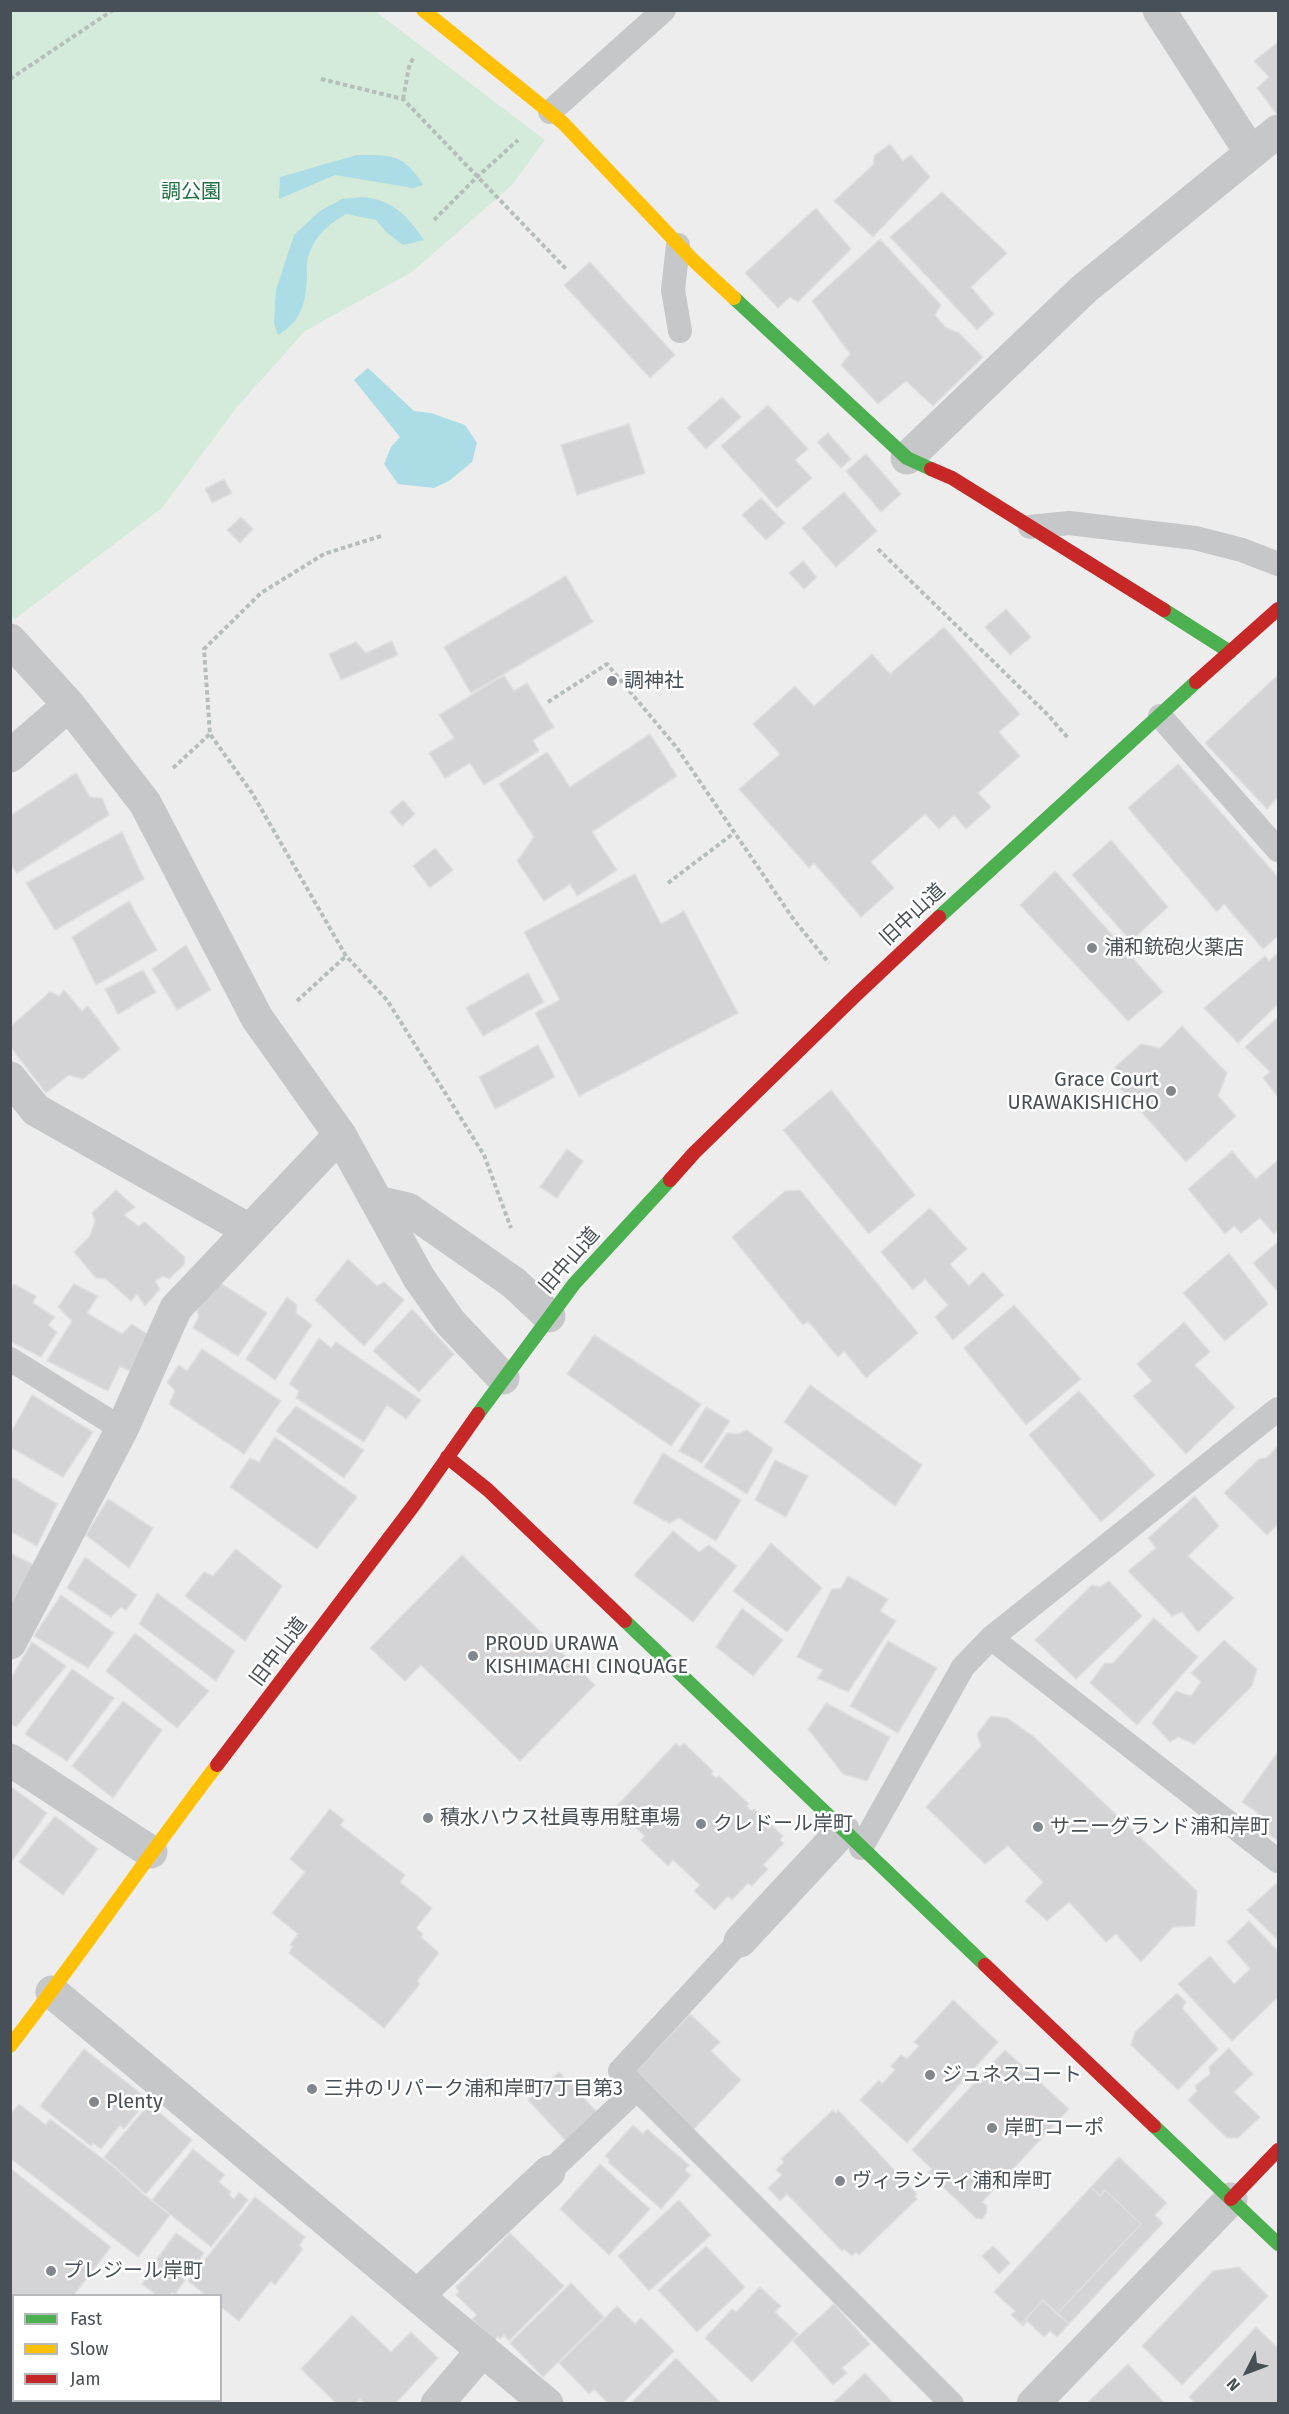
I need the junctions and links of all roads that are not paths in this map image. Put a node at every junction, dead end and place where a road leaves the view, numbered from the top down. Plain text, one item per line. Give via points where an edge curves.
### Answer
1 (423, 10) edge
2 (664, 10) edge
3 (1159, 10) edge
4 (550, 112) junction
5 (1278, 131) edge
6 (1251, 153) junction
7 (678, 245) junction
8 (680, 331) dead end
9 (907, 458) junction
10 (1030, 527) junction
11 (1278, 564) edge
12 (1278, 609) edge
13 (10, 640) edge
14 (1230, 652) junction
15 (69, 705) junction
16 (1160, 716) junction
17 (10, 756) edge
18 (1278, 850) edge
19 (10, 1078) edge
20 (340, 1135) junction
21 (377, 1202) junction
22 (249, 1230) junction
23 (549, 1316) junction
24 (10, 1359) edge
25 (503, 1378) junction
26 (1278, 1409) edge
27 (122, 1429) junction
28 (447, 1457) junction
29 (991, 1638) junction
30 (10, 1643) edge
31 (10, 1760) edge
32 (852, 1839) junction
33 (151, 1852) junction
34 (1278, 1861) edge
35 (740, 1941) joint
36 (52, 1992) junction
37 (10, 2046) edge
38 (637, 2089) junction
39 (1278, 2150) edge
40 (549, 2172) joint
41 (1231, 2199) junction
42 (1278, 2244) edge
43 (418, 2295) junction
44 (483, 2350) junction
45 (437, 2403) edge
46 (547, 2403) edge
47 (951, 2403) edge
48 (1033, 2403) edge

1 - 4 street
2 - 4 lane
3 - 6 street
4 - 7 street
5 - 6 street
6 - 9 street via 1084,289
7 - 8 lane via 673,290
7 - 9 street
9 - 10 street via 952,478
10 - 11 lane via 1069,522 1195,537
10 - 14 street
12 - 14 street, 旧中山道
13 - 15 street
14 - 16 street, 旧中山道
15 - 17 street
15 - 20 street via 145,803 257,1018
16 - 18 lane
16 - 23 street, 旧中山道 via 855,996 694,1152
19 - 22 street via 36,1110
20 - 21 street
20 - 22 street
21 - 23 street via 408,1209 514,1283
21 - 25 street via 419,1278 450,1322
22 - 27 street via 176,1308
23 - 25 street, 旧中山道
24 - 27 lane
25 - 28 street, 旧中山道
26 - 29 lane
27 - 30 street
28 - 32 street via 489,1491
28 - 33 street, 旧中山道
29 - 32 lane via 963,1667
29 - 34 lane
31 - 33 street
32 - 35 street
32 - 41 street
33 - 36 street, 旧中山道
35 - 38 lane via 620,2071
36 - 37 street, 旧中山道
36 - 43 street
38 - 40 lane
38 - 47 lane
39 - 41 street
40 - 43 street
41 - 42 street
41 - 48 street
43 - 44 street
44 - 45 street
44 - 46 street

